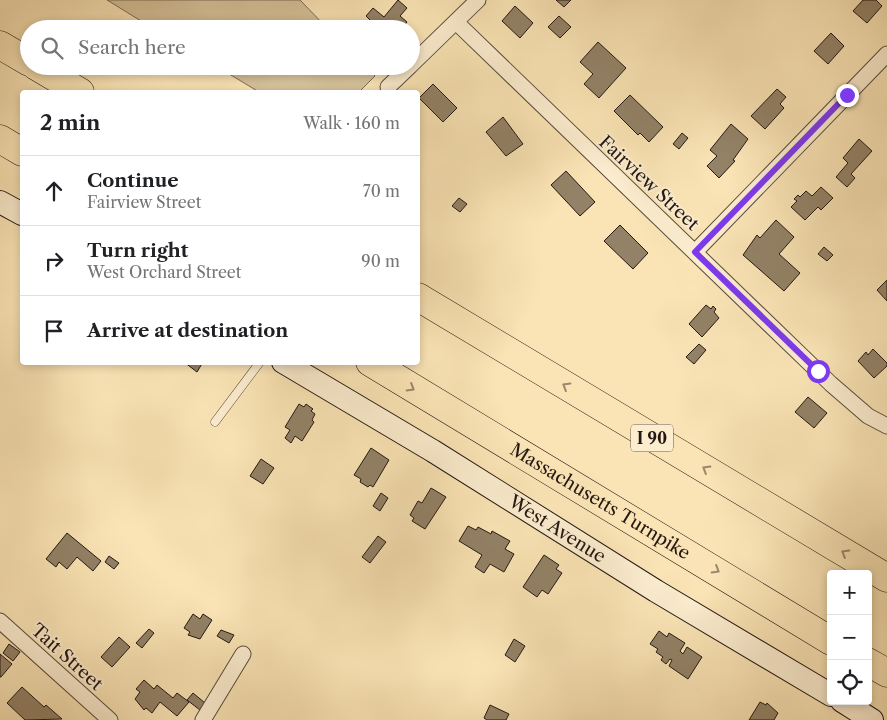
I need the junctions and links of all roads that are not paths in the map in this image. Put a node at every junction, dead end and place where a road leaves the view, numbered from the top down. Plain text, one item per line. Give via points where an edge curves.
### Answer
1 (478, 0) edge
2 (456, 22) junction
3 (887, 54) edge
4 (420, 56) edge
5 (51, 75) edge
6 (400, 75) edge
7 (388, 87) dead end
8 (77, 90) edge
9 (0, 139) edge
10 (20, 151) edge
11 (0, 202) edge
12 (20, 213) edge
13 (695, 252) junction
14 (420, 298) edge
15 (258, 365) edge
16 (288, 365) edge
17 (375, 365) edge
18 (215, 422) dead end
19 (885, 422) edge
20 (887, 578) edge
21 (0, 621) edge
22 (827, 638) edge
23 (243, 654) dead end
24 (872, 664) edge
25 (887, 673) edge
26 (827, 693) edge
27 (848, 705) edge
28 (110, 720) edge
29 (203, 720) edge
30 (872, 720) edge

1 - 2 street
2 - 4 street
2 - 13 street, Fairview Street
3 - 13 street
5 - 8 highway
6 - 7 street
9 - 10 highway
11 - 12 main road
13 - 19 street, Fairview Street via 852,403 868,416
20 -> 14 highway, I 90
15 - 18 lane
16 - 26 main road, West Avenue
17 -> 22 highway, Massachusetts Turnpike
21 - 28 street, Tait Street
23 - 29 street
24 - 25 highway
27 - 30 main road

